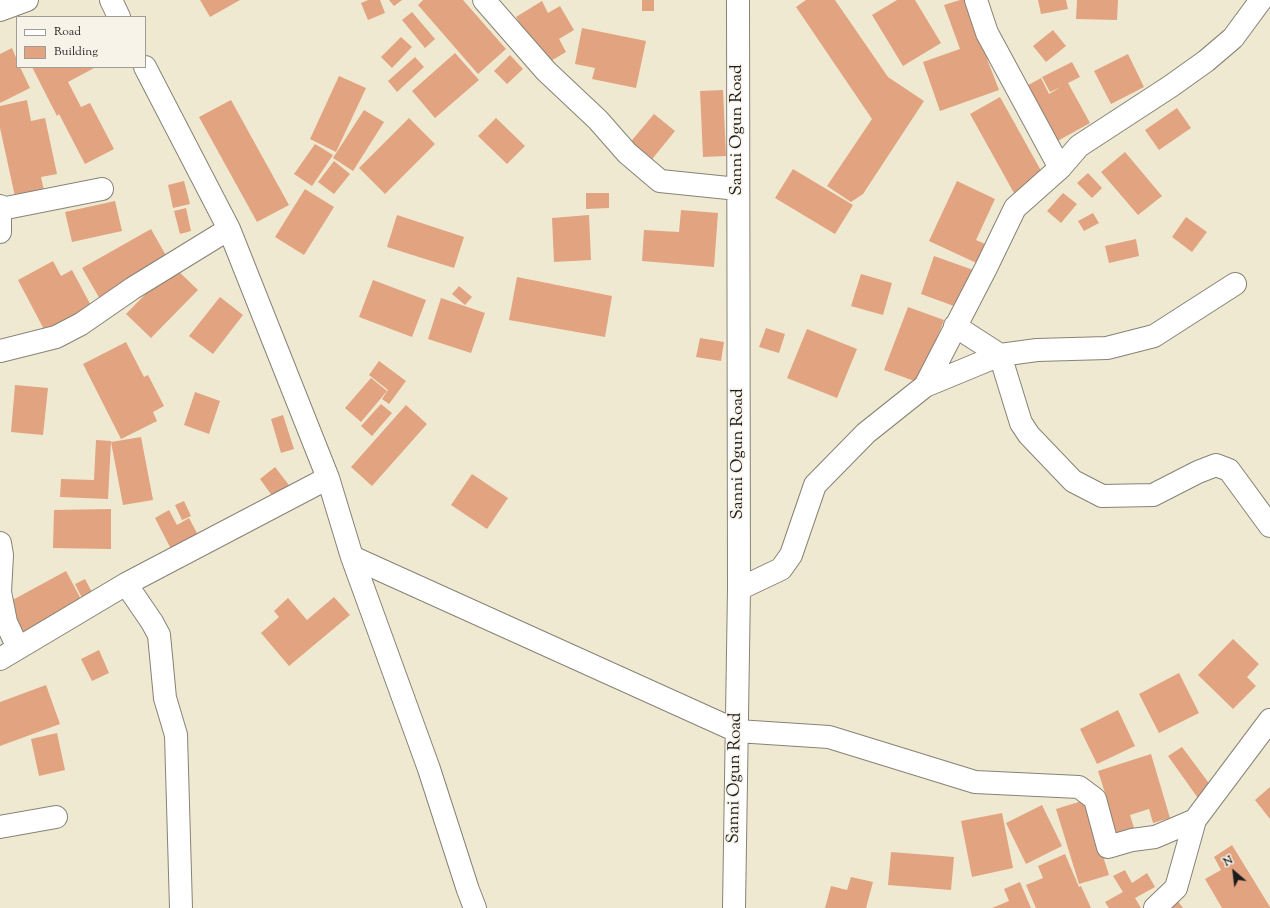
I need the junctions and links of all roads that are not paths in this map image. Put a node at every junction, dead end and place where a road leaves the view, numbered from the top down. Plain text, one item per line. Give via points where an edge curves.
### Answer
1 (27, 0) edge
2 (111, 0) edge
3 (484, 0) edge
4 (738, 0) edge
5 (976, 0) edge
6 (1261, 0) edge
7 (0, 10) edge
8 (119, 16) edge
9 (146, 68) edge
10 (1060, 168) junction
11 (102, 189) dead end
12 (738, 189) junction
13 (0, 207) edge
14 (229, 229) junction
15 (0, 232) edge
16 (1235, 284) dead end
17 (955, 326) junction
18 (0, 351) edge
19 (1000, 355) junction
20 (925, 386) junction
21 (328, 478) junction
22 (1270, 526) edge
23 (0, 543) edge
24 (352, 557) junction
25 (126, 584) junction
26 (739, 589) junction
27 (9, 653) edge
28 (1270, 720) edge
29 (738, 730) junction
30 (56, 817) dead end
31 (1195, 820) junction
32 (0, 827) edge
33 (181, 908) edge
34 (475, 908) edge
35 (734, 908) edge
36 (1155, 908) edge

1 - 7 street
2 - 8 street
3 - 12 street via 546,71 598,120 627,153 660,181
4 - 12 street, Sanni Ogun Road
5 - 10 street via 987,33
6 - 10 street via 1233,38 1206,61 1079,146
9 - 14 street
10 - 17 street via 1015,208
11 - 13 street
12 - 26 street, Sanni Ogun Road
13 - 15 street
14 - 18 street via 56,338
14 - 21 street
16 - 19 street via 1154,336 1107,348 1037,350
17 - 19 street
17 - 20 street
19 - 20 street
19 - 22 street via 1021,423 1029,435 1073,481 1102,496 1153,495 1198,472 1216,466 1229,470
20 - 26 street via 866,433 815,485 791,555 781,569
21 - 24 street
21 - 25 street
23 - 27 street via 0,592
24 - 29 street
24 - 34 street via 429,769
25 - 27 street
25 - 33 street via 160,635 166,698 176,735
26 - 29 street, Sanni Ogun Road
28 - 31 street
29 - 31 street via 829,737 975,782 1079,788 1095,799 1108,847 1132,840 1155,838
29 - 35 street, Sanni Ogun Road
30 - 32 street
31 - 36 street via 1176,888

